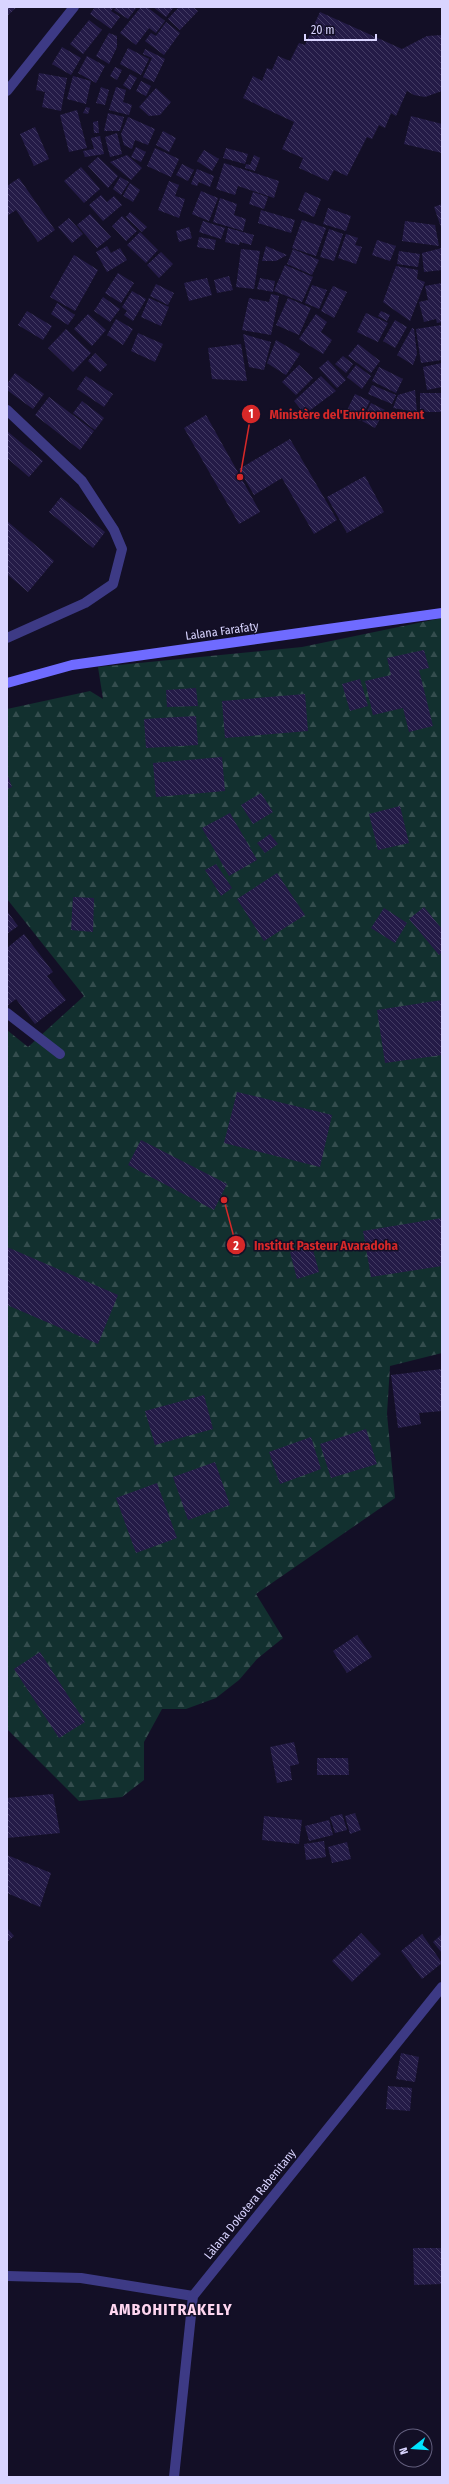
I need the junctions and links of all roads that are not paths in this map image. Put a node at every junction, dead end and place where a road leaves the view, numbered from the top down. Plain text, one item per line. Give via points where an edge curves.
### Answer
1 (74, 7) edge
2 (7, 90) edge
3 (7, 410) edge
4 (442, 613) edge
5 (7, 638) edge
6 (7, 683) edge
7 (7, 1013) edge
8 (60, 1054) dead end
9 (442, 1987) edge
10 (7, 2276) edge
11 (193, 2296) junction
12 (174, 2477) edge

1 - 2 street
3 - 5 street via 82,482 114,530 122,549 113,584 86,603
4 - 6 main road, Lalana Farafaty via 72,665
7 - 8 street
9 - 11 street, Làlana Dokotera Rabenitany
10 - 11 street via 81,2278
11 - 12 street

